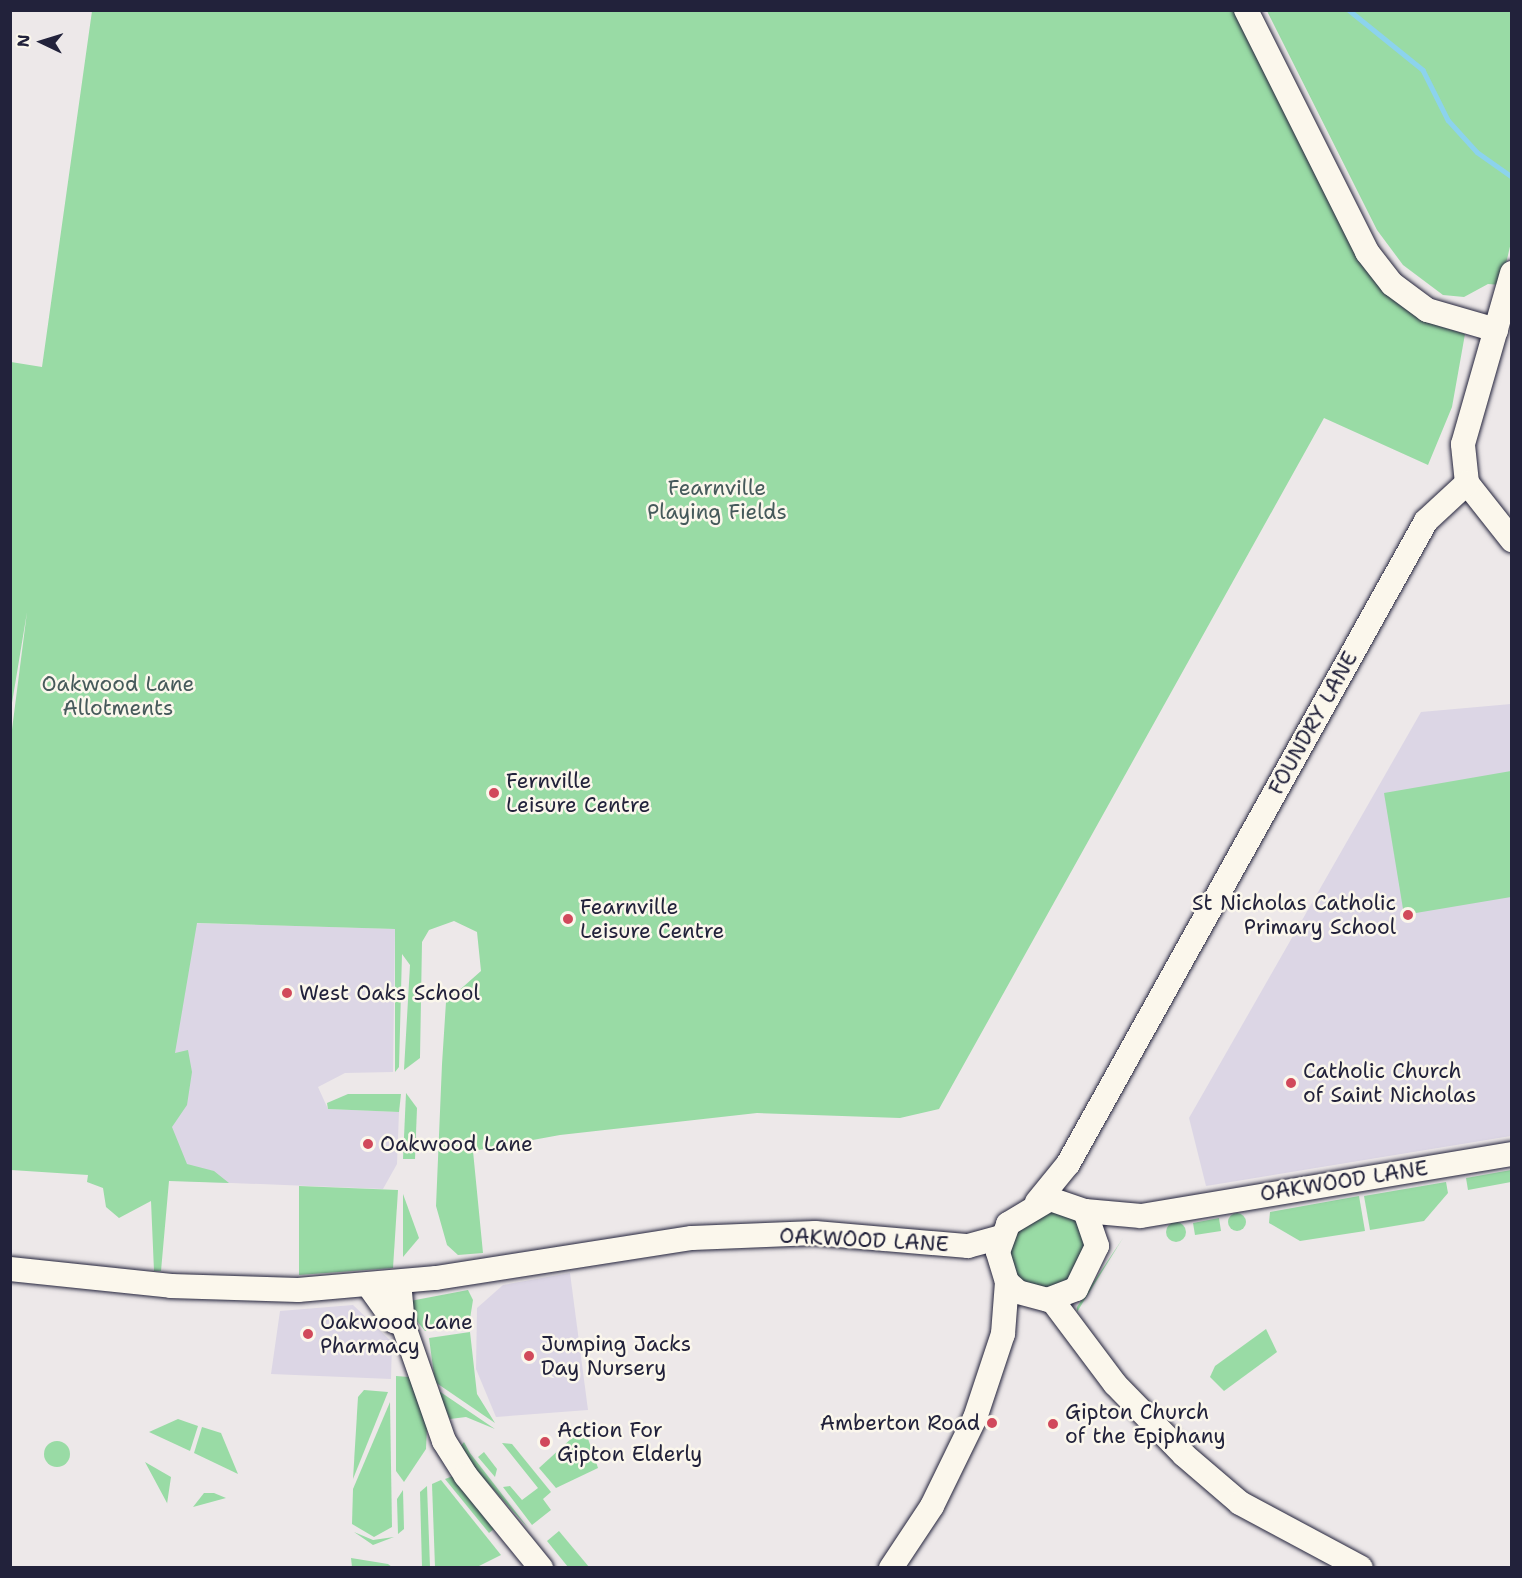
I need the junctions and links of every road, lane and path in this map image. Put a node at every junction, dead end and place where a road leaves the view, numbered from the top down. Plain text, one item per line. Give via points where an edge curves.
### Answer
1 (1245, 10) edge
2 (1512, 273) edge
3 (1496, 330) junction
4 (1467, 483) junction
5 (1512, 540) edge
6 (1512, 1154) edge
7 (1068, 1164) junction
8 (1037, 1202) junction
9 (1080, 1207) junction
10 (1141, 1216) junction
11 (1001, 1237) junction
12 (968, 1246) junction
13 (1096, 1246) junction
14 (10, 1269) edge
15 (1004, 1275) junction
16 (399, 1282) junction
17 (369, 1286) junction
18 (1042, 1299) junction
19 (403, 1324) junction
20 (1003, 1334) junction
21 (541, 1568) edge
22 (891, 1568) edge
23 (1361, 1568) edge

1 - 3 street via 1379,268 1427,310
2 - 3 street
3 - 4 street via 1463,444
4 - 5 street
4 - 7 street, FOUNDRY LANE via 1426,521
6 - 10 street, OAKWOOD LANE
7 - 8 street, FOUNDRY LANE
7 - 9 street
8 - 9 street
8 - 11 street via 1008,1224
9 - 10 street, OAKWOOD LANE
9 - 13 street
10 - 13 street, OAKWOOD LANE
11 - 12 street, OAKWOOD LANE
11 - 15 street
12 - 15 street, OAKWOOD LANE
12 - 16 street, OAKWOOD LANE via 815,1233 692,1238
13 - 18 street via 1076,1289
14 - 17 street, OAKWOOD LANE via 235,1290
15 - 18 street
15 - 20 street
16 - 17 street, OAKWOOD LANE
16 - 19 street
17 - 19 street via 394,1321
18 - 20 street
18 - 23 street via 1115,1384 1184,1455 1240,1503
19 - 21 street via 444,1441 466,1476
20 - 22 street via 975,1418 932,1506

